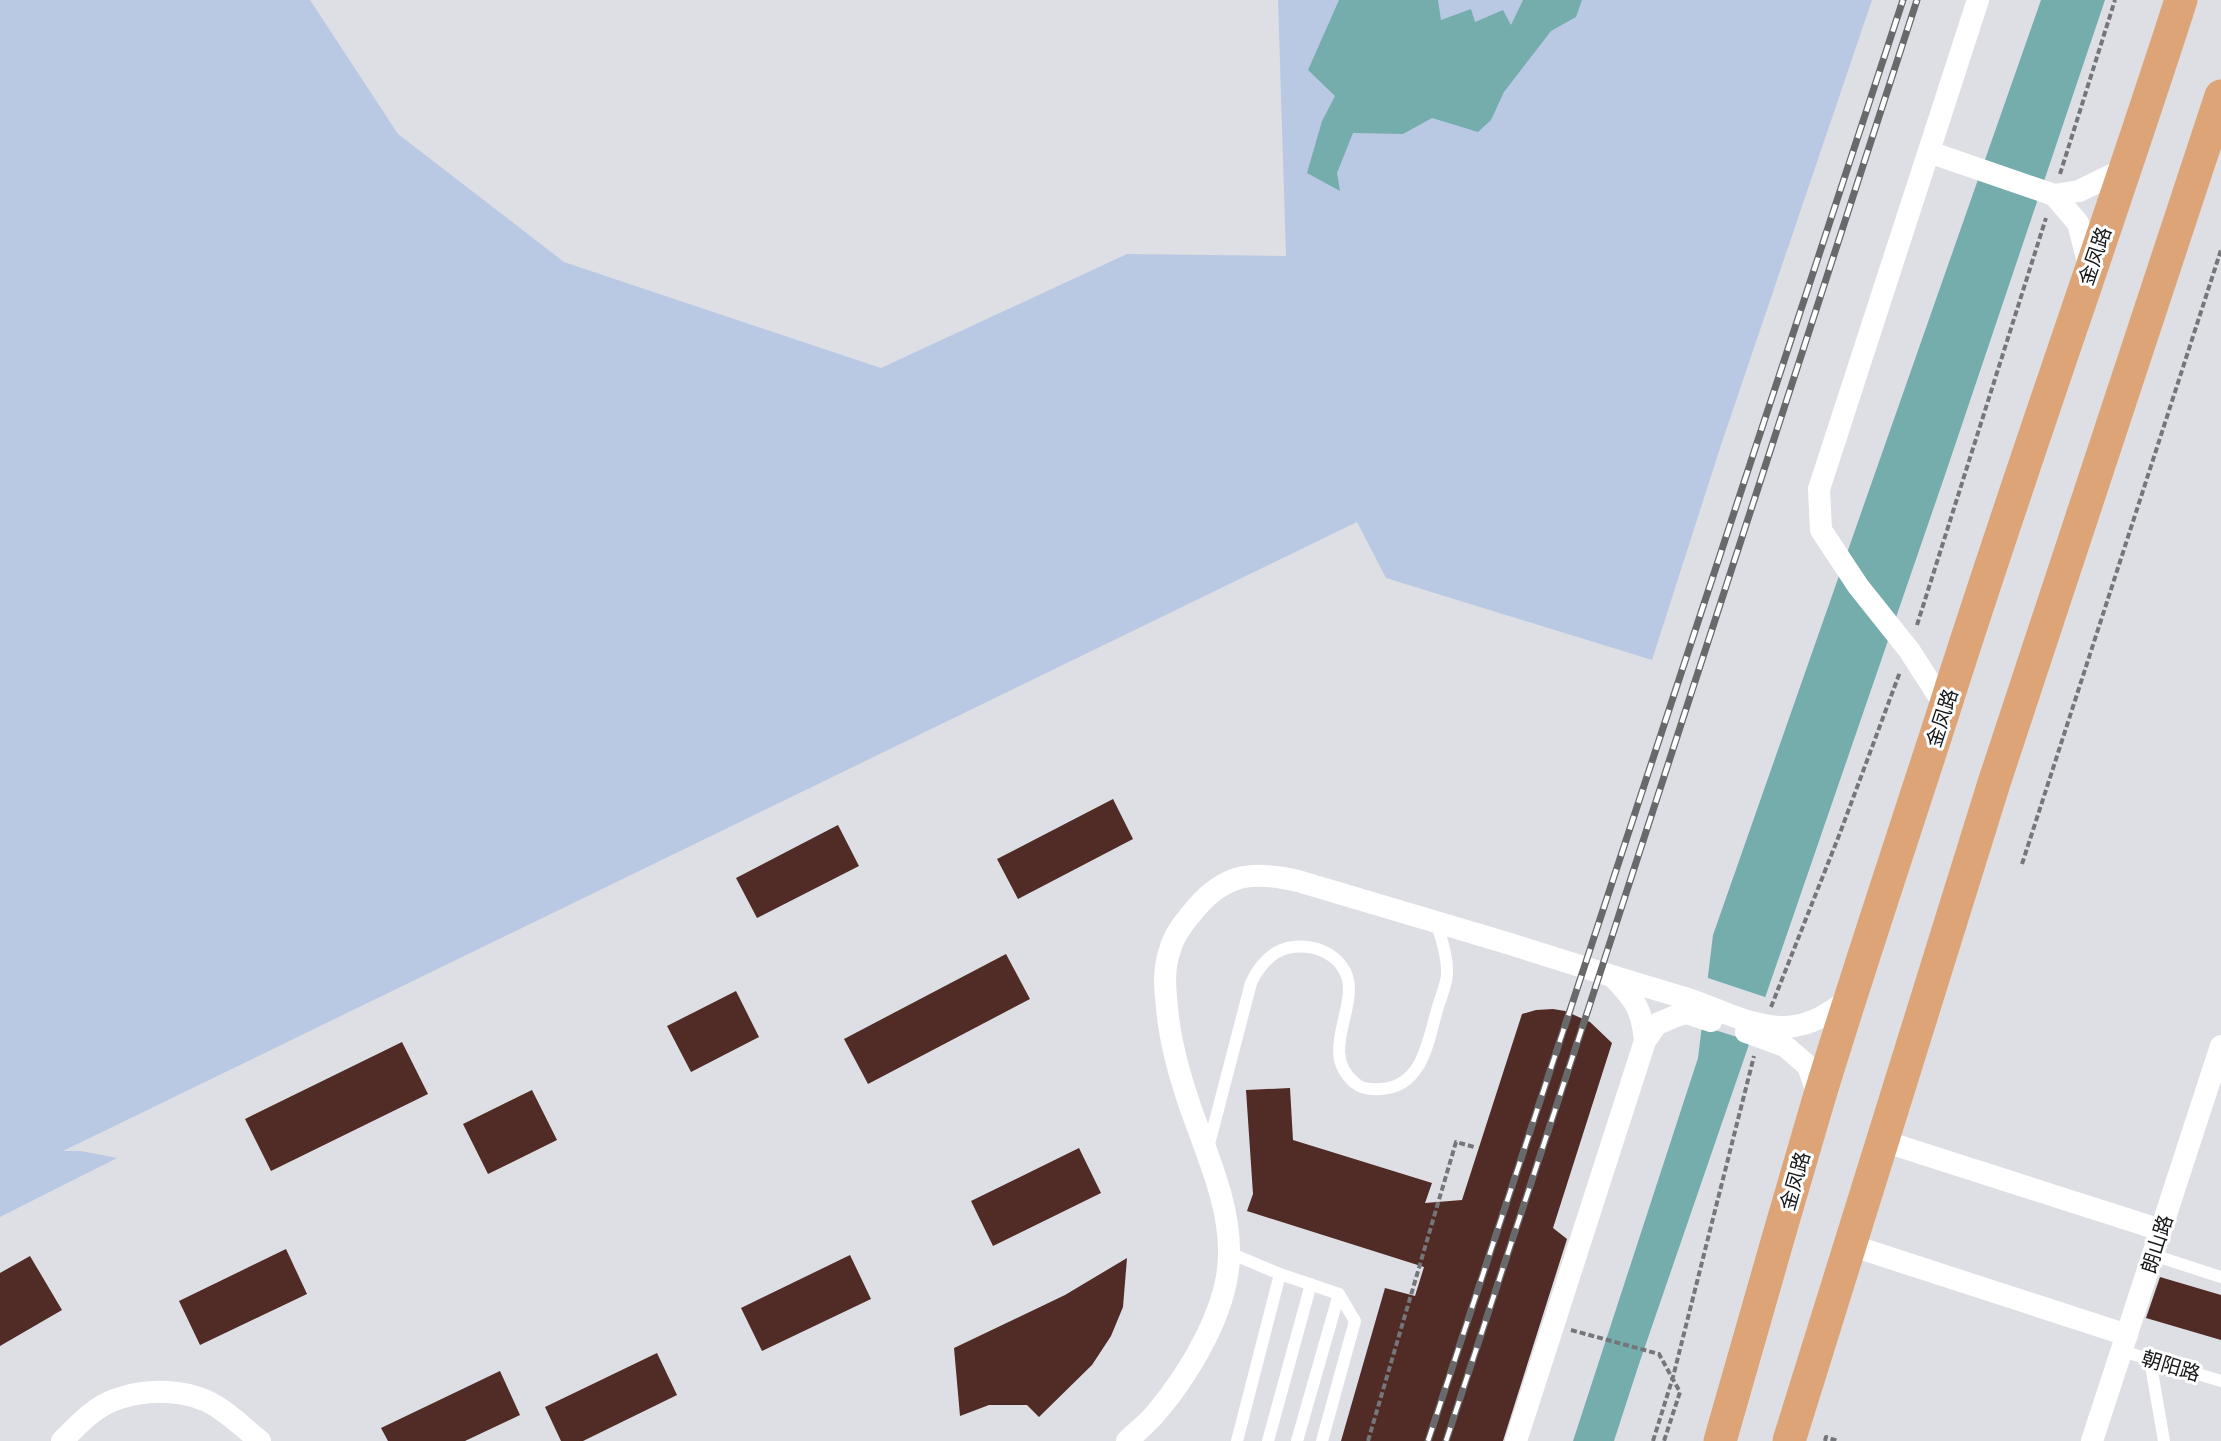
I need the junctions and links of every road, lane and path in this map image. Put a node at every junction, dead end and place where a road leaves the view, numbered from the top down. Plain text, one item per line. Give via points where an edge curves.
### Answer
1 (1978, 0) edge
2 (2115, 0) edge
3 (2181, 0) edge
4 (2221, 96) edge
5 (1929, 152) junction
6 (2130, 161) junction
7 (2048, 193) junction
8 (2221, 250) edge
9 (2090, 270) junction
10 (1905, 644) junction
11 (1945, 706) junction
12 (2022, 864) dead end
13 (1436, 921) junction
14 (1616, 979) junction
15 (1850, 998) junction
16 (1688, 1006) junction
17 (1762, 1030) junction
18 (1645, 1041) junction
19 (2221, 1046) edge
20 (1819, 1098) junction
21 (1882, 1141) junction
22 (1474, 1147) dead end
23 (1207, 1152) junction
24 (2161, 1230) junction
25 (1850, 1245) junction
26 (1230, 1253) junction
27 (2153, 1255) junction
28 (1280, 1274) junction
29 (2221, 1277) edge
30 (1311, 1284) junction
31 (1339, 1294) junction
32 (1554, 1325) junction
33 (2124, 1343) junction
34 (2150, 1360) junction
35 (1673, 1377) junction
36 (2221, 1381) edge
37 (1826, 1439) edge
38 (63, 1441) edge
39 (260, 1441) edge
40 (1127, 1441) edge
41 (1237, 1441) edge
42 (1268, 1441) edge
43 (1297, 1441) edge
44 (1322, 1441) edge
45 (1368, 1441) edge
46 (1516, 1441) edge
47 (1653, 1441) edge
48 (1664, 1441) edge
49 (1720, 1441) edge
50 (1789, 1441) edge
51 (1838, 1441) edge
52 (2092, 1441) edge
53 (2164, 1441) edge

1 - 5 street
2 - 7 path
3 - 6 highway, 金凤路
4 - 21 highway via 1994,783
5 - 7 street
5 - 10 street via 1820,489 1821,530 1858,586
6 - 7 street via 2114,174 2079,191
6 - 9 highway, 金凤路
7 - 9 street via 2078,223
7 - 10 path
8 - 12 path
9 - 11 highway, 金凤路
10 - 11 street
10 - 17 path via 1840,834
11 - 15 highway, 金凤路
13 - 14 street
13 - 23 street via 1273,876 1232,879 1203,900 1184,922 1170,948 1165,990 1178,1069
13 - 23 lane via 1447,976 1423,1060 1412,1076 1387,1089 1363,1088 1343,1067 1339,1044 1349,989 1335,960 1325,952 1300,945 1288,947 1265,961 1251,983
14 - 16 street
14 - 18 street via 1634,999 1643,1019
15 - 17 street via 1825,1017
15 - 20 highway, 金凤路
16 - 17 street
16 - 18 street via 1657,1024
17 - 20 street via 1808,1066
17 - 35 path
18 - 32 street
19 - 24 street, 朗山路
20 - 49 highway, 金凤路
21 - 24 street
21 - 25 highway
22 - 45 path via 1456,1142
23 - 26 street via 1224,1213
24 - 27 street, 朗山路
25 - 33 street
25 - 50 highway
26 - 28 lane
26 - 40 street via 1219,1303 1201,1349 1155,1415
27 - 29 lane
27 - 33 street, 朗山路
28 - 30 lane
28 - 41 lane
30 - 31 lane
30 - 42 lane
31 - 43 lane
31 - 44 lane via 1354,1321
32 - 35 path via 1659,1354
32 - 46 street
33 - 34 lane, 朝阳路
33 - 52 street, 朗山路
34 - 36 lane, 朝阳路
34 - 53 lane
35 - 47 path
35 - 48 path via 1680,1392
37 - 51 path
38 - 39 street via 84,1420 116,1399 160,1392 179,1393 214,1405

